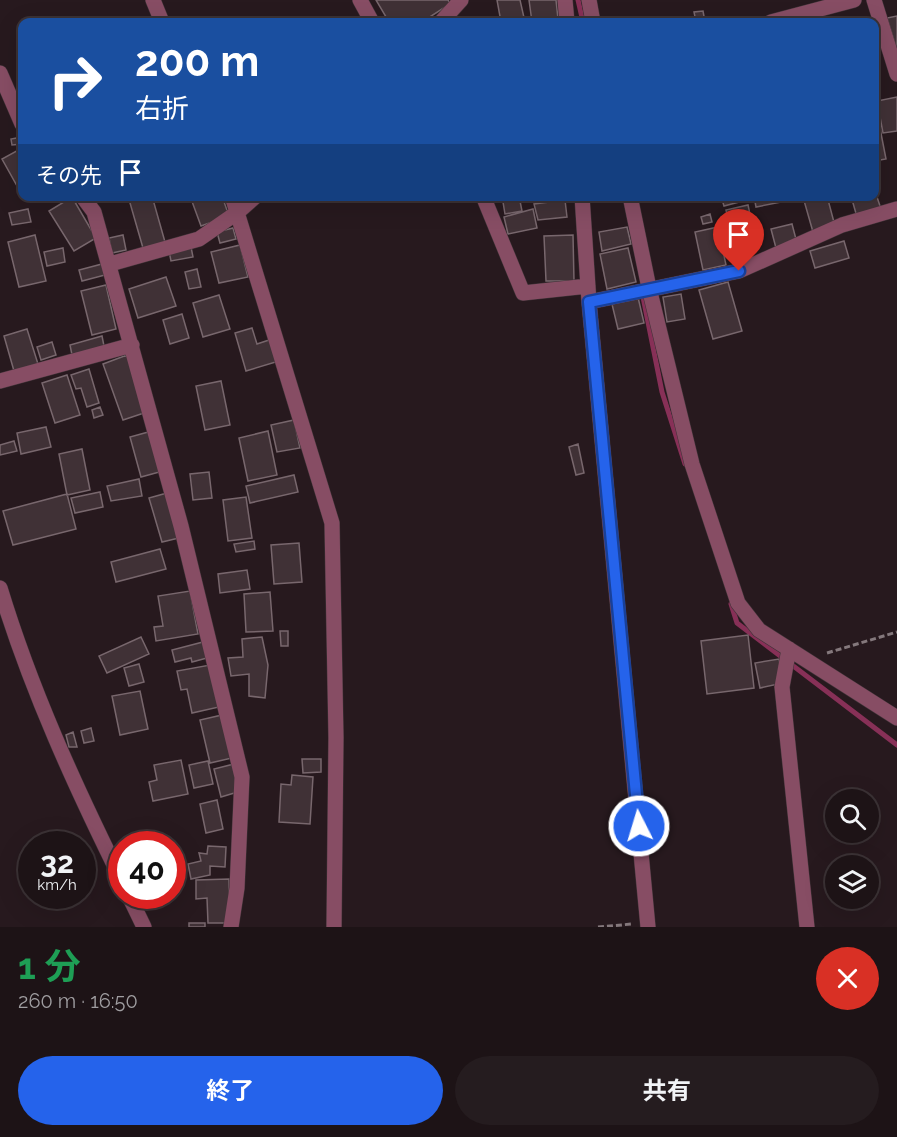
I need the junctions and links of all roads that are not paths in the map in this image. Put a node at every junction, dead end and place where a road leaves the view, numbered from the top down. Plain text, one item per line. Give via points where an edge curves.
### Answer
1 (153, 0) edge
2 (360, 0) edge
3 (460, 0) edge
4 (565, 0) edge
5 (589, 0) edge
6 (854, 0) edge
7 (874, 0) edge
8 (160, 18) edge
9 (370, 18) edge
10 (444, 18) edge
11 (567, 18) edge
12 (592, 18) edge
13 (786, 18) edge
14 (0, 73) edge
15 (897, 74) edge
16 (18, 115) edge
17 (86, 201) edge
18 (234, 201) edge
19 (250, 201) edge
20 (485, 201) edge
21 (582, 201) edge
22 (631, 201) edge
23 (897, 209) edge
24 (238, 212) junction
25 (110, 264) junction
26 (588, 286) junction
27 (649, 288) junction
28 (589, 302) junction
29 (132, 345) junction
30 (0, 381) edge
31 (0, 588) edge
32 (6, 627) edge
33 (789, 649) junction
34 (897, 718) edge
35 (108, 852) edge
36 (135, 909) edge
37 (648, 924) edge
38 (144, 927) edge
39 (231, 927) edge
40 (334, 927) edge
41 (807, 927) edge

1 - 8 street
2 - 9 street
3 - 10 street
4 - 11 street
5 - 12 street
6 - 13 street
7 - 15 street
14 - 16 street
17 - 25 street via 94,212
18 - 24 street
19 - 24 street
20 - 26 street via 523,293
21 - 26 street
22 - 27 street
23 - 27 street via 842,225 739,271
24 - 25 street via 199,238
24 - 40 street via 332,523
25 - 29 street
26 - 28 street
27 - 28 street
27 - 33 street via 692,464 738,603 759,630
28 - 37 street
29 - 30 street
29 - 39 street via 242,777 237,888
31 - 32 street
32 - 35 street
33 - 34 street
33 - 41 street via 782,687
36 - 38 street

